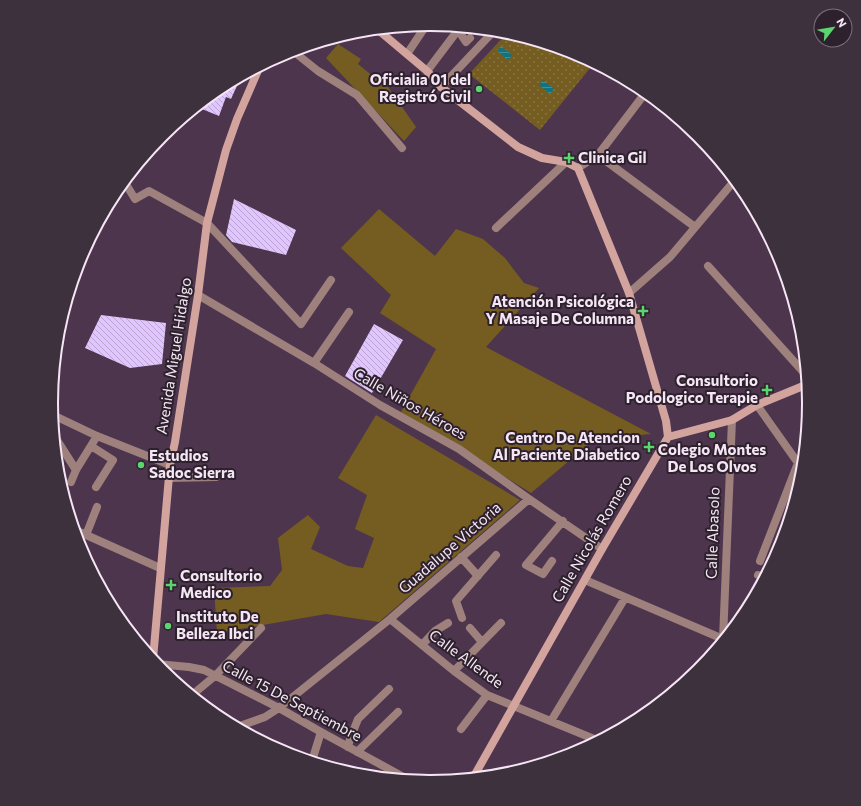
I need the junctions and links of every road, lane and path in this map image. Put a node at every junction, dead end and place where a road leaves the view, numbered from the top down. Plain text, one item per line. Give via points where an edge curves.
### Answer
1 (422, 31) edge
2 (456, 32) edge
3 (460, 32) edge
4 (384, 34) edge
5 (489, 36) edge
6 (470, 38) dead end
7 (407, 54) junction
8 (299, 55) edge
9 (427, 71) junction
10 (256, 75) edge
11 (441, 87) junction
12 (642, 97) edge
13 (402, 148) dead end
14 (598, 155) junction
15 (566, 162) junction
16 (578, 168) junction
17 (731, 184) edge
18 (128, 187) edge
19 (207, 223) junction
20 (695, 227) junction
21 (496, 228) dead end
22 (708, 266) dead end
23 (331, 280) dead end
24 (629, 293) junction
25 (198, 295) junction
26 (348, 312) dead end
27 (314, 363) junction
28 (801, 369) edge
29 (802, 386) edge
30 (756, 405) junction
31 (59, 418) edge
32 (732, 420) junction
33 (96, 436) junction
34 (668, 437) junction
35 (91, 446) junction
36 (62, 448) edge
37 (797, 462) edge
38 (170, 466) junction
39 (76, 470) junction
40 (216, 477) dead end
41 (170, 478) junction
42 (794, 480) edge
43 (71, 482) dead end
44 (96, 487) dead end
45 (529, 499) junction
46 (97, 507) dead end
47 (563, 521) junction
48 (82, 533) edge
49 (86, 535) junction
50 (602, 548) junction
51 (496, 555) dead end
52 (461, 557) junction
53 (552, 561) dead end
54 (760, 561) dead end
55 (160, 568) junction
56 (478, 576) junction
57 (585, 580) junction
58 (624, 598) junction
59 (390, 618) junction
60 (462, 618) dead end
61 (448, 623) dead end
62 (502, 623) dead end
63 (261, 628) dead end
64 (470, 628) dead end
65 (723, 632) edge
66 (719, 637) edge
67 (482, 642) junction
68 (422, 645) junction
69 (154, 651) edge
70 (166, 665) edge
71 (454, 671) junction
72 (216, 676) junction
73 (389, 689) dead end
74 (196, 692) edge
75 (487, 695) junction
76 (512, 706) junction
77 (280, 708) junction
78 (398, 712) dead end
79 (551, 721) junction
80 (244, 725) edge
81 (461, 729) dead end
82 (321, 732) junction
83 (592, 738) edge
84 (348, 747) junction
85 (357, 752) junction
86 (314, 756) edge
87 (476, 772) edge
88 (392, 773) edge

1 - 7 street
2 - 9 street
3 - 6 street via 466,42
4 - 7 main road
5 - 11 street
7 - 9 main road
8 - 13 street via 318,71 357,95
9 - 11 main road
10 - 19 main road, Avenida Miguel Hidalgo via 226,150
11 - 15 main road via 518,147 542,158
12 - 14 street
14 - 16 street
14 - 20 street
15 - 16 main road
15 - 21 street
16 - 24 main road
17 - 20 street
18 - 19 street via 135,199 148,191
19 - 23 street via 301,324
19 - 25 main road, Avenida Miguel Hidalgo
20 - 24 street via 670,257
22 - 28 street
24 - 34 main road via 666,421
25 - 27 street, Calle Niños Héroes
25 - 38 main road, Avenida Miguel Hidalgo
26 - 27 street
27 - 45 street, Calle Niños Héroes via 380,405 459,449
29 - 30 main road
30 - 32 main road
30 - 37 street
31 - 33 street
32 - 34 main road
32 - 65 street, Calle Abasolo
33 - 35 street
33 - 38 street
34 - 50 main road, Calle Nicolás Romero
35 - 39 street
35 - 44 street via 113,460
36 - 39 street
38 - 41 main road, Avenida Miguel Hidalgo
39 - 43 street
40 - 41 street
41 - 55 main road, Avenida Miguel Hidalgo
42 - 54 street
45 - 47 street, Calle Niños Héroes
45 - 52 street, Guadalupe Victoria
46 - 49 street
47 - 50 street, Calle Niños Héroes
47 - 53 street via 526,565 543,574
48 - 49 street
49 - 55 street
50 - 57 main road, Calle Nicolás Romero
51 - 56 street
52 - 56 street
52 - 59 street, Guadalupe Victoria
55 - 69 main road, Avenida Miguel Hidalgo
56 - 60 street via 456,600
57 - 58 street
57 - 76 main road, Calle Nicolás Romero
58 - 66 street
58 - 79 street
59 - 68 street, Calle Allende
59 - 77 street, Guadalupe Victoria
61 - 68 street
62 - 67 street
63 - 72 street
64 - 67 street
67 - 71 street
68 - 71 street, Calle Allende
70 - 72 street, Calle 15 De Septiembre via 189,666
71 - 75 street, Calle Allende
72 - 74 street
72 - 77 street, Calle 15 De Septiembre
73 - 84 street via 358,719
75 - 76 street, Calle Allende
75 - 81 street
76 - 79 street, Calle Allende
76 - 87 main road, Calle Nicolás Romero
77 - 80 street, Guadalupe Victoria
77 - 82 street, Calle 15 De Septiembre
78 - 85 street
79 - 83 street, Calle Allende
82 - 84 street, Calle 15 De Septiembre
82 - 86 street
84 - 85 street, Calle 15 De Septiembre
85 - 88 street, Calle 15 De Septiembre

